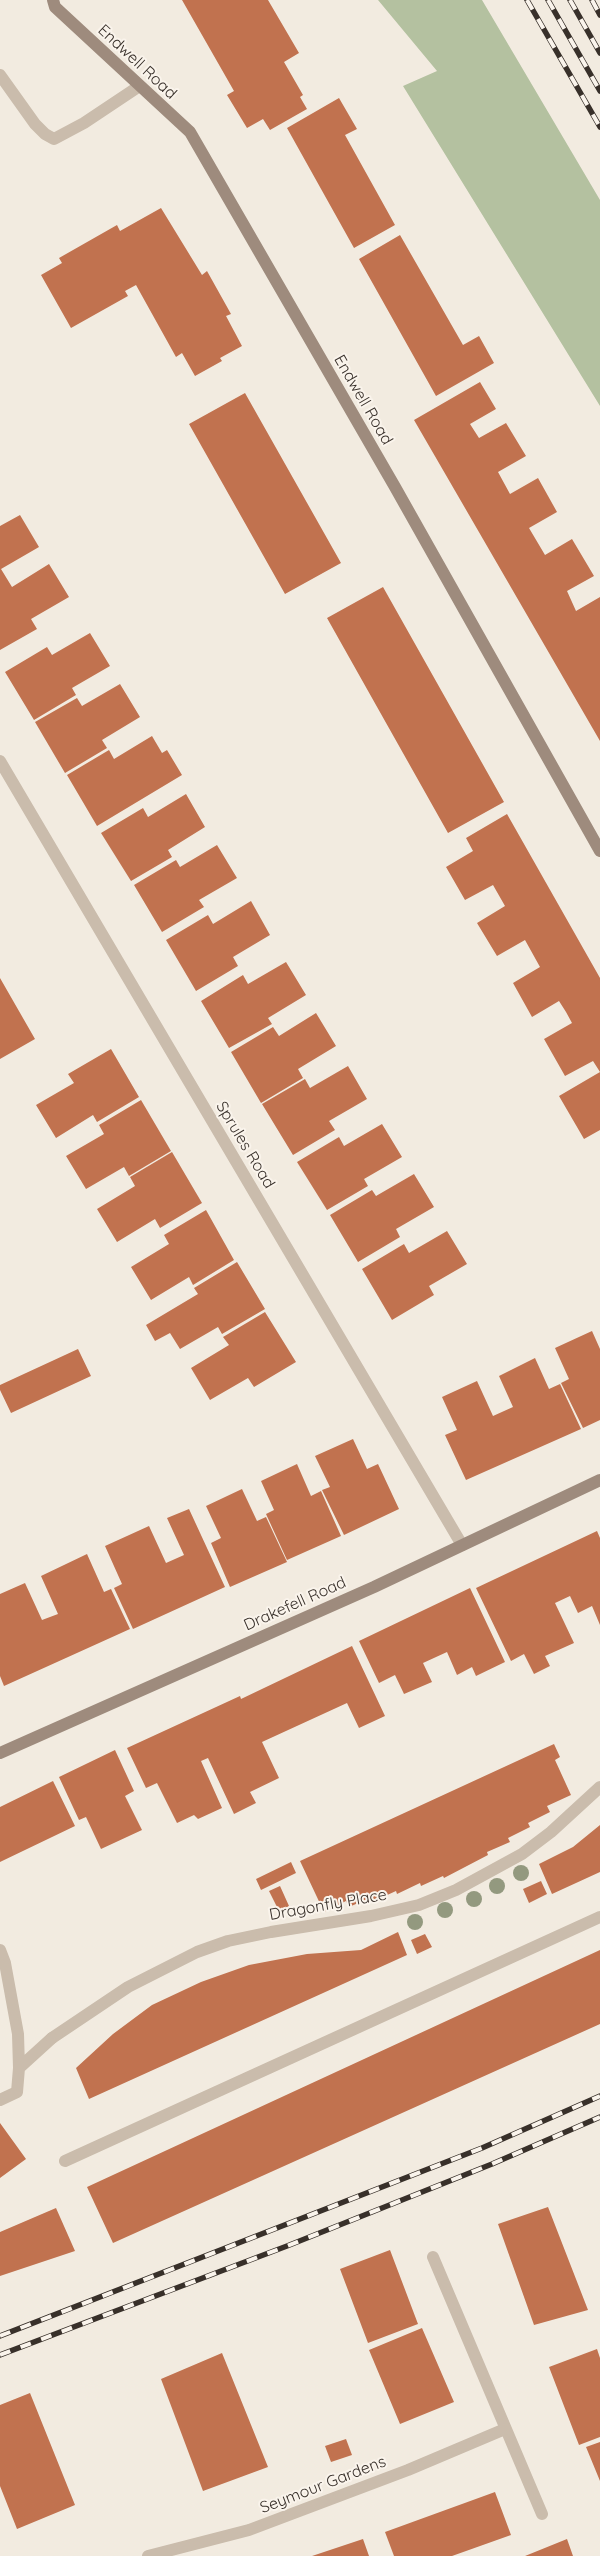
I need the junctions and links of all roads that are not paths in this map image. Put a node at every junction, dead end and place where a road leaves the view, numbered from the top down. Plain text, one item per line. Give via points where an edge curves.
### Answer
1 (53, 0) edge
2 (0, 75) edge
3 (138, 87) junction
4 (1, 766) edge
5 (600, 852) edge
6 (600, 1480) edge
7 (462, 1545) junction
8 (0, 1753) edge
9 (600, 1787) edge
10 (600, 1917) edge
11 (0, 1950) edge
12 (19, 2068) junction
13 (0, 2100) edge
14 (65, 2161) dead end
15 (433, 2257) dead end
16 (506, 2429) junction
17 (542, 2514) dead end
18 (148, 2556) edge

1 - 3 street, Endwell Road via 55,7
2 - 3 street via 35,124 54,139
3 - 5 street, Endwell Road via 190,132
4 - 7 street, Sprules Road
6 - 7 street, Drakefell Road
7 - 8 street, Drakefell Road
9 - 12 street, Dragonfly Place via 522,1854 456,1890 419,1905 228,1941 197,1952 128,1987 52,2038
10 - 14 street
11 - 12 street via 6,1963 18,2034
12 - 13 street via 17,2092
15 - 16 street
16 - 17 street
16 - 18 street, Seymour Gardens via 249,2530

